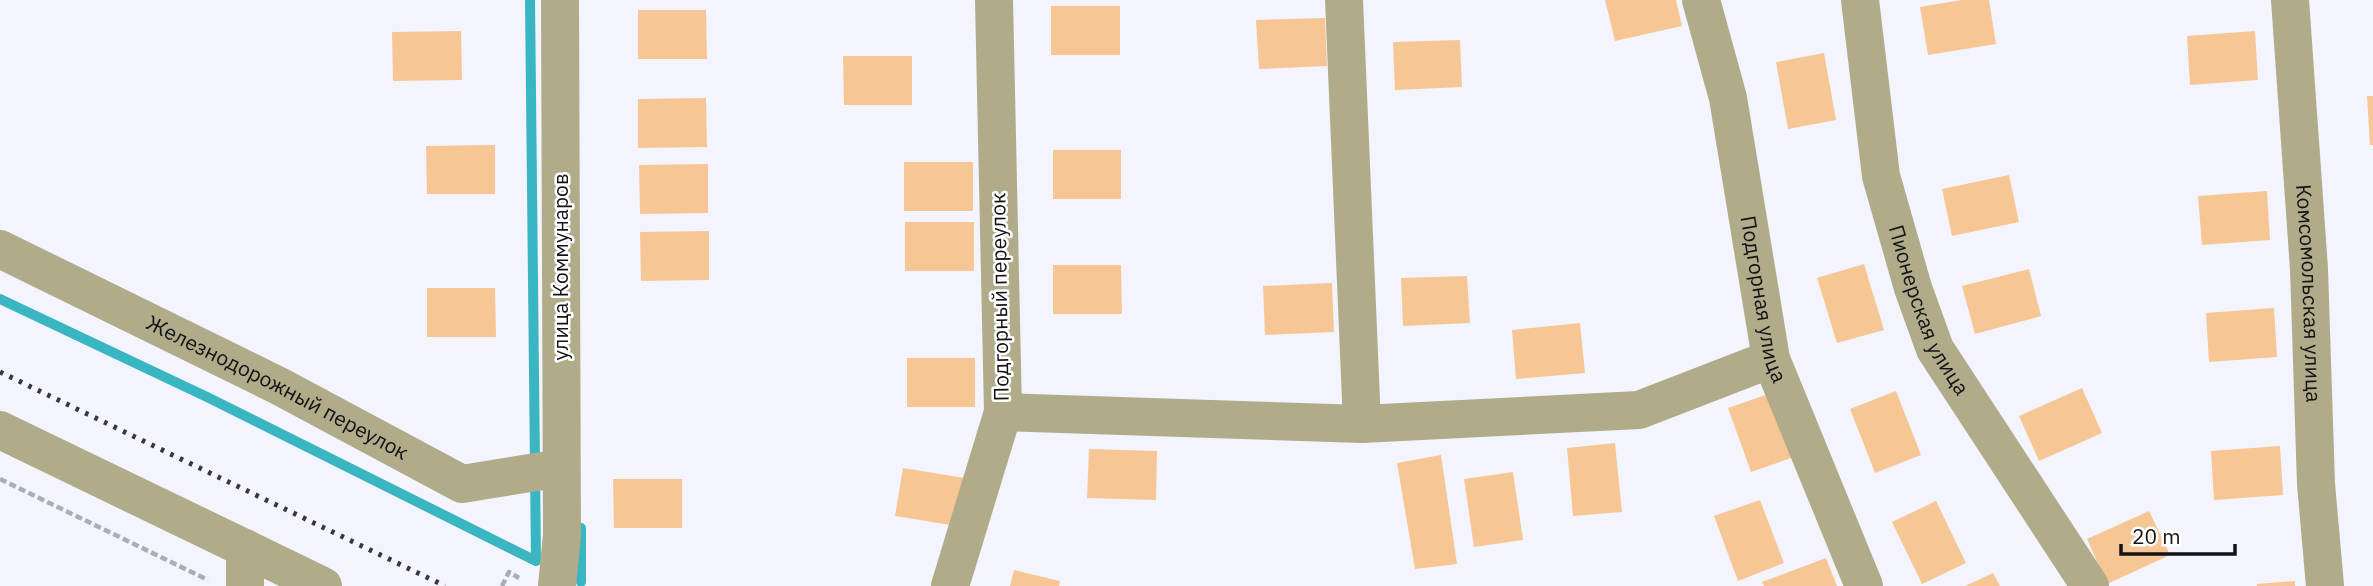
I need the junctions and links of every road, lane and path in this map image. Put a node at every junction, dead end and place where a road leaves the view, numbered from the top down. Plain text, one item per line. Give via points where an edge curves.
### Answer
1 (560, 0) edge
2 (994, 0) edge
3 (1344, 0) edge
4 (1701, 0) edge
5 (1860, 0) edge
6 (2290, 0) edge
7 (0, 249) edge
8 (1771, 359) junction
9 (1003, 412) junction
10 (1362, 424) junction
11 (0, 430) edge
12 (561, 468) junction
13 (0, 480) edge
14 (245, 548) junction
15 (227, 583) edge
16 (323, 586) edge
17 (557, 586) edge
18 (950, 586) edge
19 (1864, 586) edge
20 (2090, 586) edge
21 (2325, 586) edge

1 - 12 street, улица Коммунаров
2 - 9 street, Подгорный переулок
3 - 10 street
4 - 8 street, Подгорная улица via 1728,98
5 - 20 street, Пионерская улица via 1881,176 1935,349
6 - 21 street, Комсомольская улица
7 - 12 street, Железнодорожный переулок via 279,386 462,484
8 - 10 street via 1639,410
8 - 19 street, Подгорная улица
9 - 10 street
9 - 18 street, Подгорный переулок
11 - 14 street
12 - 17 street, улица Коммунаров
13 - 15 path
14 - 15 street
14 - 16 street

